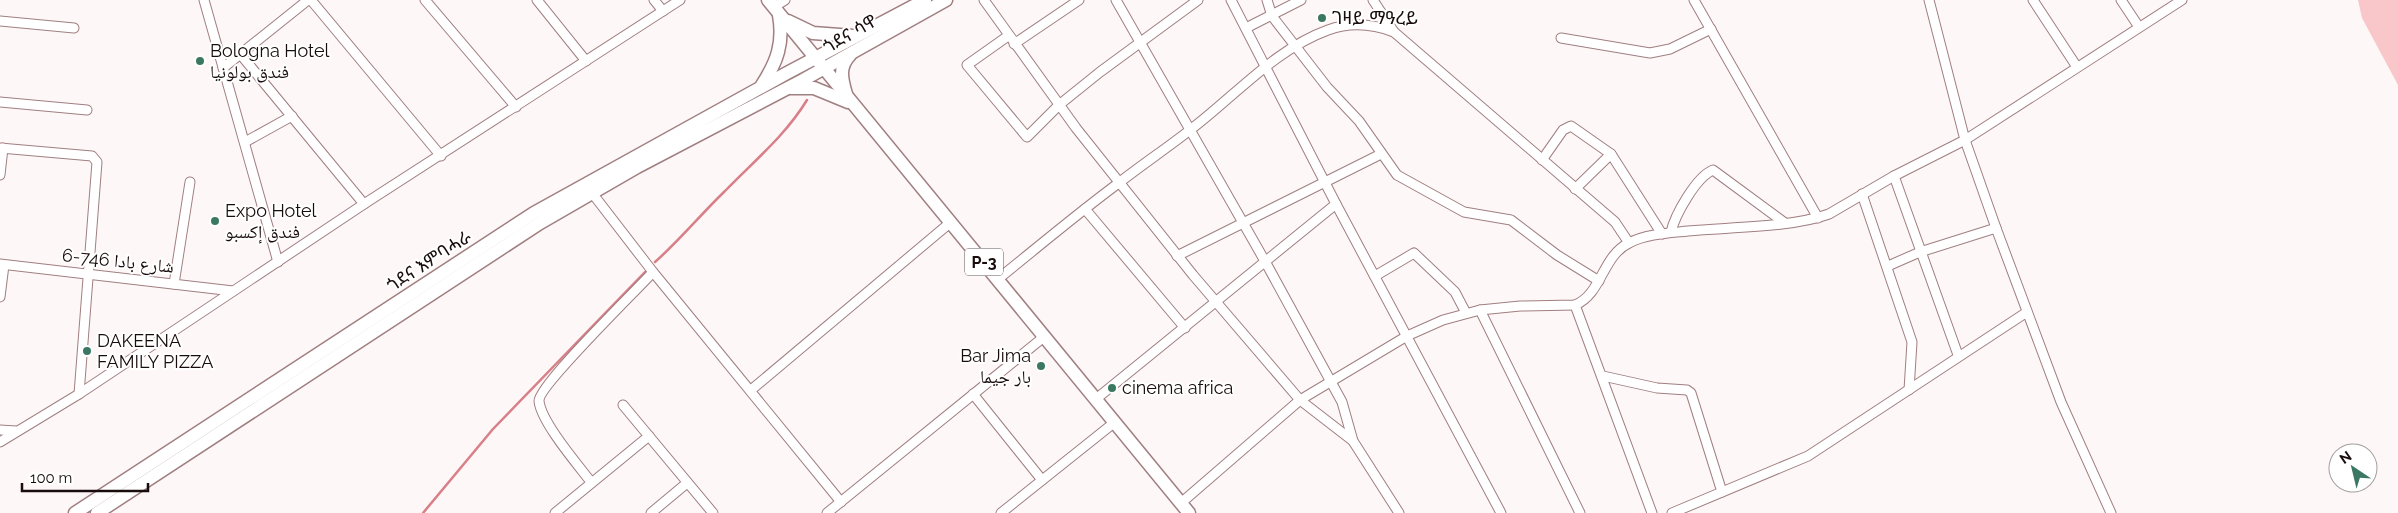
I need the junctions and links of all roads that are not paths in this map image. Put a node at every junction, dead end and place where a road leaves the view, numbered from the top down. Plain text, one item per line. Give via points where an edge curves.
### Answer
1 (204, 0) edge
2 (309, 0) edge
3 (425, 0) edge
4 (537, 0) edge
5 (654, 0) edge
6 (680, 0) edge
7 (785, 0) edge
8 (925, 0) edge
9 (946, 0) edge
10 (984, 0) edge
11 (1080, 0) edge
12 (1116, 0) edge
13 (1198, 0) edge
14 (1231, 0) edge
15 (1267, 0) edge
16 (1301, 0) edge
17 (1373, 0) edge
18 (1694, 0) edge
19 (1929, 0) edge
20 (2033, 0) edge
21 (2121, 0) edge
22 (2182, 0) edge
23 (776, 10) edge
24 (664, 12) junction
25 (1272, 16) junction
26 (0, 22) edge
27 (2139, 27) junction
28 (74, 28) dead end
29 (1246, 28) junction
30 (1710, 30) junction
31 (1394, 32) junction
32 (1561, 38) dead end
33 (1011, 40) junction
34 (857, 42) junction
35 (1140, 42) junction
36 (1296, 45) junction
37 (241, 55) junction
38 (815, 58) junction
39 (586, 61) junction
40 (1266, 67) junction
41 (2077, 67) junction
42 (223, 68) junction
43 (823, 69) junction
44 (786, 88) junction
45 (759, 90) junction
46 (850, 101) junction
47 (0, 102) edge
48 (1059, 105) junction
49 (516, 107) junction
50 (87, 110) dead end
51 (292, 116) junction
52 (1190, 130) junction
53 (1965, 140) junction
54 (245, 142) junction
55 (1, 148) edge
56 (1381, 154) junction
57 (1611, 154) junction
58 (441, 156) junction
59 (1542, 160) junction
60 (0, 175) edge
61 (1894, 176) junction
62 (1120, 181) junction
63 (190, 182) dead end
64 (1326, 183) junction
65 (589, 188) junction
66 (1575, 189) junction
67 (1862, 194) junction
68 (364, 204) junction
69 (1336, 204) junction
70 (1086, 208) junction
71 (1818, 218) junction
72 (952, 222) junction
73 (1785, 223) junction
74 (1242, 224) junction
75 (1996, 228) junction
76 (1667, 233) junction
77 (1628, 243) junction
78 (1920, 252) junction
79 (1177, 256) junction
80 (278, 262) junction
81 (1266, 263) junction
82 (2, 265) edge
83 (1888, 266) junction
84 (653, 272) junction
85 (90, 275) junction
86 (1375, 276) junction
87 (998, 279) junction
88 (1599, 281) junction
89 (174, 284) junction
90 (233, 291) junction
91 (0, 297) edge
92 (1217, 304) junction
93 (1575, 304) junction
94 (1480, 310) junction
95 (2027, 312) junction
96 (1466, 313) junction
97 (1185, 328) junction
98 (1045, 336) junction
99 (1407, 336) junction
100 (1958, 356) junction
101 (1603, 376) junction
102 (1330, 381) junction
103 (750, 390) junction
104 (1909, 390) junction
105 (79, 394) junction
106 (973, 394) junction
107 (1096, 399) junction
108 (1300, 400) junction
109 (623, 405) dead end
110 (1115, 422) junction
111 (0, 430) edge
112 (16, 431) junction
113 (649, 436) junction
114 (1353, 441) junction
115 (0, 442) edge
116 (1042, 480) junction
117 (591, 482) junction
118 (687, 482) junction
119 (1722, 492) junction
120 (841, 502) junction
121 (1185, 508) edge
122 (75, 513) edge
123 (97, 513) edge
124 (554, 513) edge
125 (651, 513) edge
126 (712, 513) edge
127 (827, 513) edge
128 (1001, 513) edge
129 (1399, 513) edge
130 (1501, 513) edge
131 (1580, 513) edge
132 (1652, 513) edge
133 (1672, 513) edge
134 (2111, 513) edge

1 - 42 street
2 - 37 street
2 - 58 street
3 - 49 street
4 - 39 street
5 - 24 street
6 - 24 street
7 - 23 street
8 - 34 main road, ጎደና ሳዋ
9 - 34 main road, ጎደና ሳዋ
10 - 33 street
11 - 33 street
12 - 35 street
13 - 35 street
14 - 29 street
15 - 25 street
16 - 25 street
17 - 31 street
18 - 30 street
19 - 53 street
20 - 41 street
21 - 27 street
22 - 27 street
23 - 34 main road via 813,33
23 - 38 main road, P-3
23 - 45 main road via 782,30 780,50
24 - 39 street
25 - 29 street
25 - 36 street
26 - 28 street
27 - 41 street
29 - 40 street
30 - 32 street via 1670,49 1650,53
30 - 71 street
31 - 36 street via 1366,24 1345,26 1329,29
31 - 59 street
33 - 48 street
33 - 48 street via 969,62 968,68 1027,137
34 - 38 main road, ጎደና ሳዋ
34 - 43 main road, ጎደና ሳዋ
34 - 46 main road via 845,60 841,75
35 - 48 street
35 - 52 street
36 - 40 street
36 - 56 street via 1359,121
37 - 42 street
37 - 51 street
38 - 43 main road, P-3
38 - 45 main road, ጎደና እምባሓራ
39 - 49 street
40 - 52 street
40 - 64 street
41 - 53 street
42 - 54 street
43 - 44 main road, ጎደና እምባሓራ
43 - 46 main road, P-3
44 - 46 main road via 814,88
44 - 65 main road, ጎደና እምባሓራ
45 - 65 main road, ጎደና እምባሓራ
46 - 72 main road, P-3
47 - 50 street
48 - 62 street
49 - 58 street
51 - 54 street
51 - 68 street
52 - 62 street
52 - 74 street
53 - 61 street
53 - 75 street
54 - 80 street
55 - 60 street
55 - 85 street via 96,158
56 - 64 street
56 - 88 street via 1404,180 1464,212 1511,220 1557,255
57 - 59 street via 1571,126 1563,130
57 - 66 street
57 - 76 street
58 - 68 street
59 - 66 street
61 - 67 street
61 - 78 street
62 - 70 street
62 - 79 street
63 - 89 street
64 - 69 street
64 - 74 street
65 - 84 street
65 - 122 main road, ጎደና እምባሓራ via 494,239
65 - 123 main road, ጎደና እምባሓራ
66 - 77 street via 1615,222
67 - 71 street
67 - 83 street
68 - 80 street
69 - 81 street
69 - 86 street
70 - 87 street
70 - 97 street
71 - 73 street
72 - 87 main road, P-3
72 - 103 street
73 - 76 street
73 - 76 street via 1713,170 1701,180
74 - 79 street
74 - 81 street
75 - 78 street
75 - 95 street
76 - 77 street
77 - 88 street via 1608,261
78 - 83 street
78 - 100 street
79 - 92 street
80 - 90 street
81 - 92 street
81 - 102 street
82 - 85 street, شارع بادا 746-6
82 - 91 street
83 - 104 street via 1912,342
84 - 103 street
84 - 117 street via 541,394 541,408 555,435
85 - 89 street, شارع بادا 746-6
85 - 105 street
86 - 96 street via 1414,253 1455,292
86 - 99 street
87 - 98 main road, P-3
88 - 93 street via 1587,297
89 - 90 street, شارع بادا 746-6
90 - 105 street
92 - 97 street
92 - 108 street
93 - 94 street
93 - 101 street
94 - 96 street
94 - 131 street
95 - 100 street
95 - 134 street via 2061,402
96 - 99 street
97 - 107 street
98 - 106 street
98 - 107 main road, P-3
99 - 102 street
99 - 130 street
100 - 104 street
101 - 119 street via 1657,388 1687,390
101 - 132 street
102 - 108 street
102 - 114 street via 1342,402
103 - 120 street
104 - 119 street via 1808,456
105 - 112 street
106 - 116 street
106 - 120 street
107 - 110 main road, P-3
108 - 114 street
108 - 121 street
109 - 113 street
110 - 116 street
110 - 121 main road, P-3
111 - 112 street
112 - 115 street
113 - 117 street
113 - 118 street
114 - 129 street
116 - 128 street
117 - 124 street
118 - 125 street
118 - 126 street
119 - 133 street
120 - 127 street

